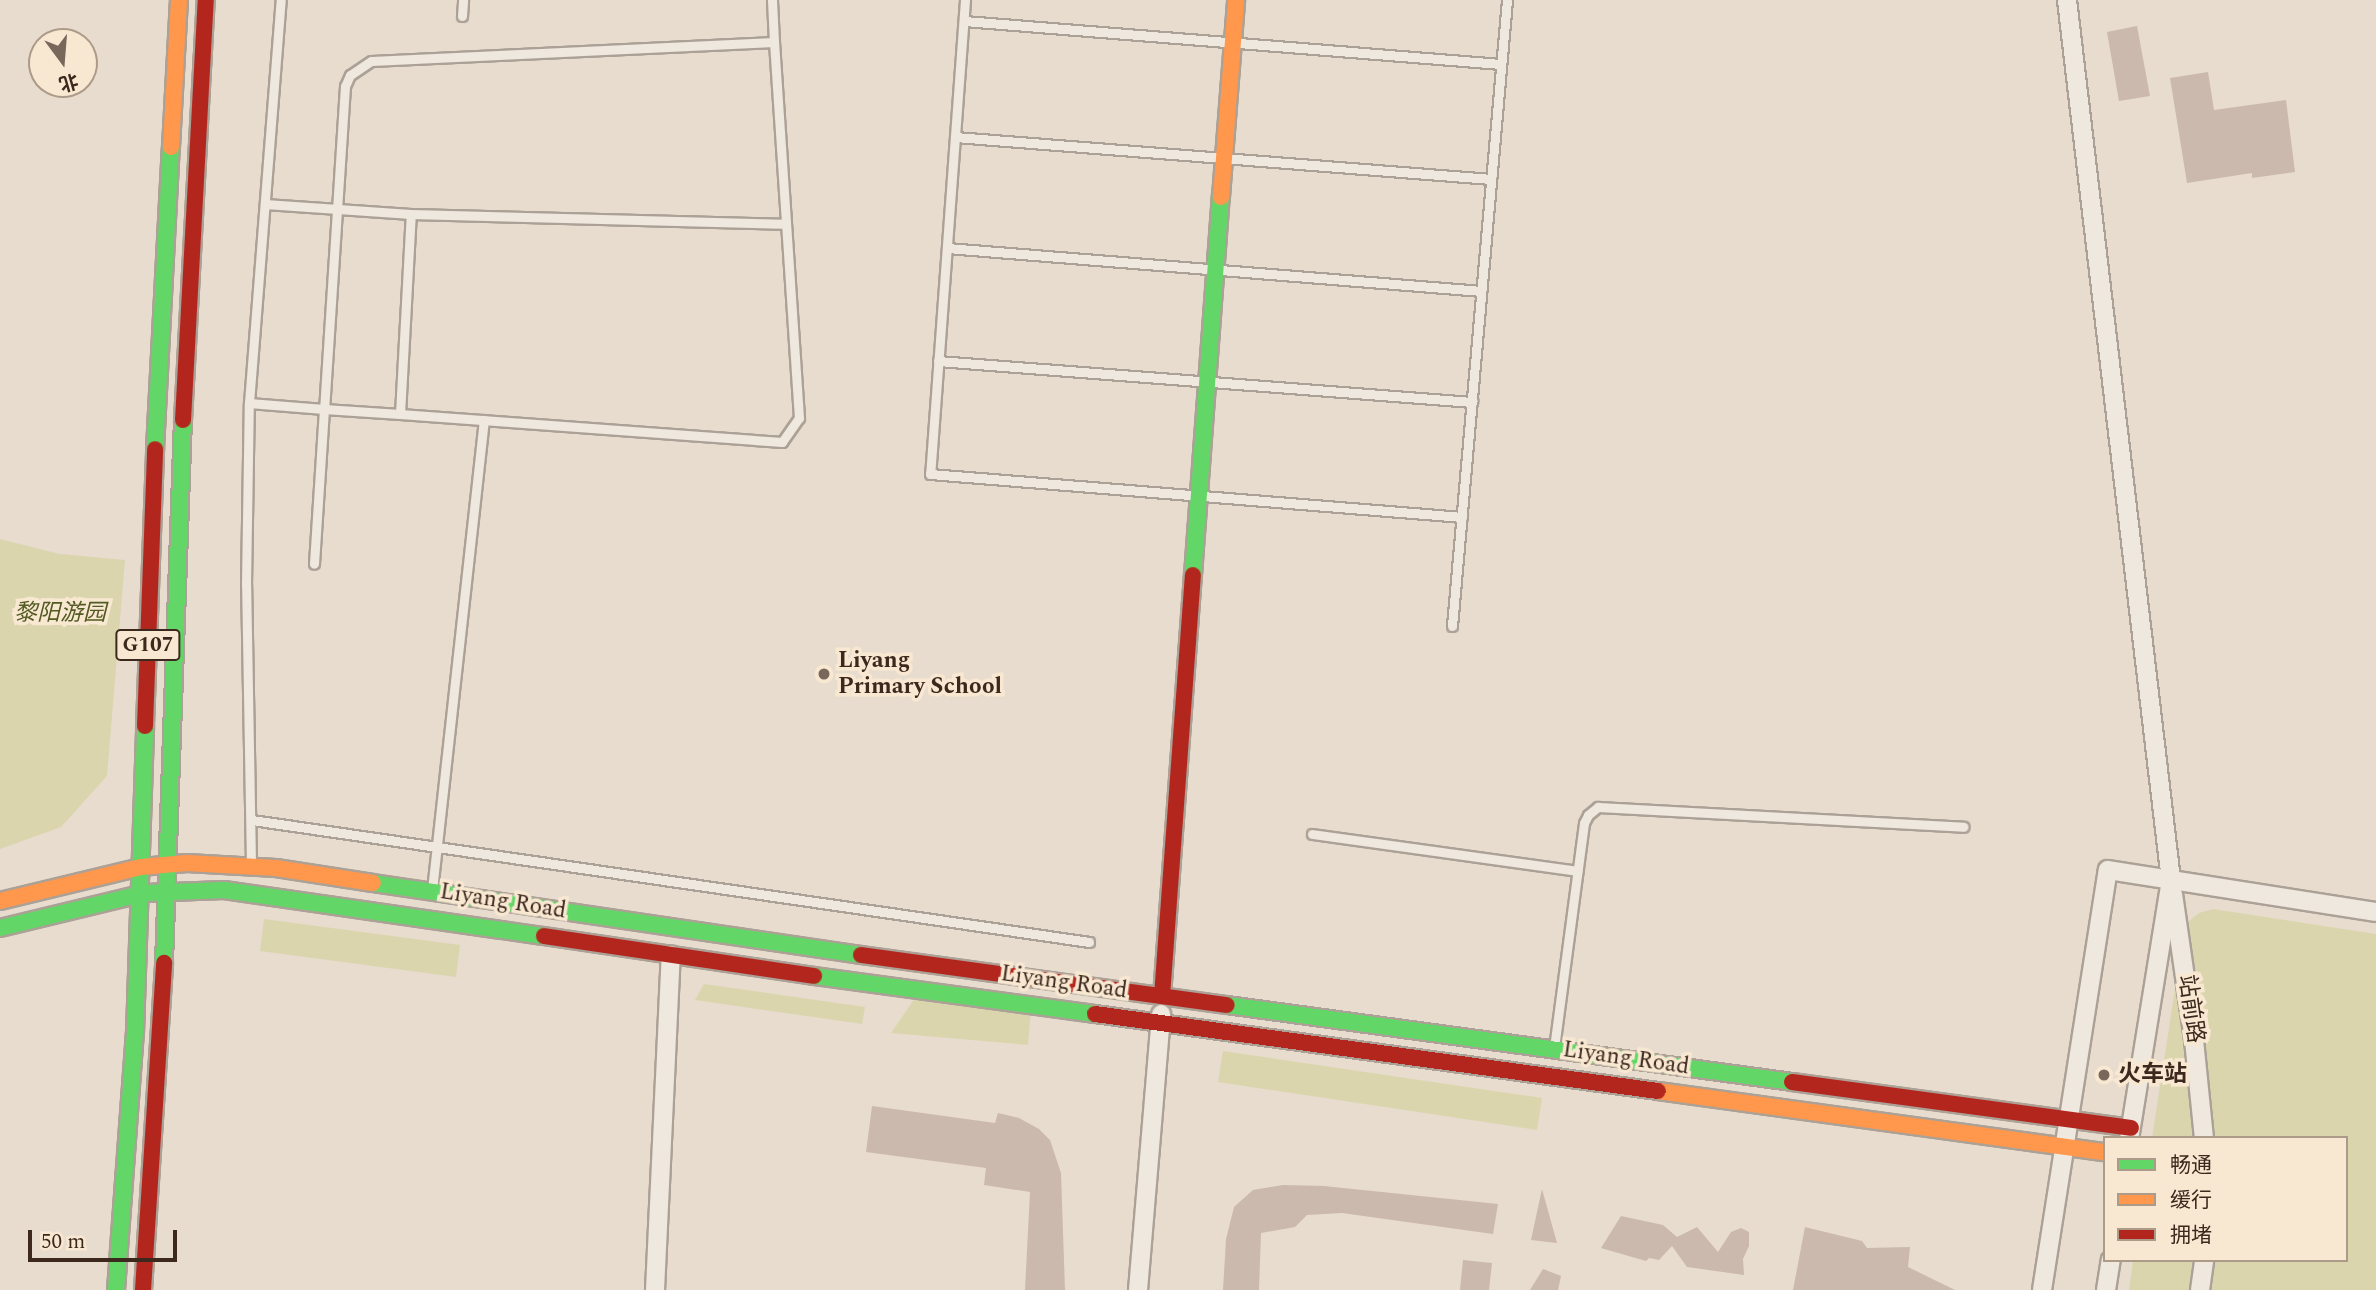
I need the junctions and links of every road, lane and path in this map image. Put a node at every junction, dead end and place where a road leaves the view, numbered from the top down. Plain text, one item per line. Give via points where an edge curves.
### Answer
1 (179, 0) edge
2 (206, 0) edge
3 (281, 0) edge
4 (463, 0) edge
5 (772, 0) edge
6 (965, 0) edge
7 (1236, 0) edge
8 (1507, 0) edge
9 (2067, 0) edge
10 (462, 16) dead end
11 (964, 21) junction
12 (774, 42) junction
13 (1233, 42) junction
14 (1501, 64) junction
15 (955, 137) junction
16 (1224, 158) junction
17 (1491, 179) junction
18 (265, 204) junction
19 (337, 210) junction
20 (411, 214) junction
21 (786, 224) junction
22 (947, 248) junction
23 (1216, 270) junction
24 (1481, 291) junction
25 (938, 361) junction
26 (1208, 382) junction
27 (1472, 402) junction
28 (249, 403) junction
29 (324, 408) junction
30 (400, 414) junction
31 (484, 420) junction
32 (1199, 496) junction
33 (1462, 517) junction
34 (314, 564) dead end
35 (1452, 626) dead end
36 (252, 820) junction
37 (1963, 827) dead end
38 (1312, 834) dead end
39 (436, 847) junction
40 (168, 864) junction
41 (251, 866) junction
42 (140, 867) junction
43 (1577, 871) junction
44 (2171, 880) junction
45 (167, 891) junction
46 (432, 891) junction
47 (139, 895) junction
48 (0, 901) edge
49 (2376, 912) edge
50 (0, 928) edge
51 (1089, 942) dead end
52 (671, 955) junction
53 (1162, 996) junction
54 (1160, 1023) junction
55 (1553, 1050) junction
56 (2069, 1120) junction
57 (2130, 1133) edge
58 (2204, 1136) edge
59 (2064, 1146) junction
60 (2103, 1152) edge
61 (2111, 1262) edge
62 (2204, 1262) edge
63 (116, 1290) edge
64 (143, 1290) edge
65 (655, 1290) edge
66 (1138, 1290) edge
67 (2042, 1290) edge
68 (2106, 1290) edge
69 (2200, 1290) edge

1 - 42 main road, G107 via 156,414
2 - 40 main road, G107 via 183,415
3 - 18 lane
4 - 10 lane
5 - 12 lane
6 - 11 lane
7 - 13 main road
8 - 14 lane
9 - 44 street
11 - 13 lane
11 - 15 lane
12 - 19 lane via 372,61 358,67 345,86
12 - 21 lane
13 - 14 lane
13 - 16 main road
14 - 17 lane
15 - 16 lane
15 - 22 lane
16 - 17 lane
16 - 23 main road
17 - 24 lane
18 - 19 lane
18 - 28 lane
19 - 20 lane
19 - 29 lane
20 - 21 lane
20 - 30 lane
21 - 31 lane via 799,418 782,442
22 - 23 lane
22 - 25 lane
23 - 24 lane
23 - 26 main road
24 - 27 lane
25 - 26 lane
25 - 32 lane via 930,474
26 - 27 lane
26 - 32 main road
27 - 33 lane
28 - 29 lane
28 - 36 lane via 246,584
29 - 30 lane
29 - 34 lane
30 - 31 lane
31 - 39 lane
32 - 33 lane
32 - 53 main road
33 - 35 lane
36 - 39 lane
36 - 41 lane
37 - 43 lane via 1598,807 1584,823
38 - 43 lane
39 - 46 lane
39 - 51 lane
40 - 41 main road, Liyang Road
40 - 42 main road, Liyang Road
40 - 45 main road, G107
41 - 46 main road, Liyang Road
42 - 47 main road, G107
42 - 48 main road, Liyang Road
43 - 55 lane
44 - 49 street
44 - 56 street via 2108,870
44 - 57 street
44 - 58 street, 站前路
45 - 47 main road, Liyang Road
45 - 52 main road, Liyang Road via 272,895
45 - 64 main road, G107 via 162,1034
46 - 53 main road, Liyang Road
47 - 50 main road, Liyang Road
47 - 63 main road, G107 via 135,1033
52 - 54 main road, Liyang Road
52 - 65 street
53 - 54 street
53 - 55 main road, Liyang Road
54 - 59 main road, Liyang Road
54 - 66 street
55 - 56 main road, Liyang Road
56 - 57 main road, Liyang Road
56 - 59 street
59 - 60 main road, Liyang Road
59 - 67 street
61 - 68 street
62 - 69 street

